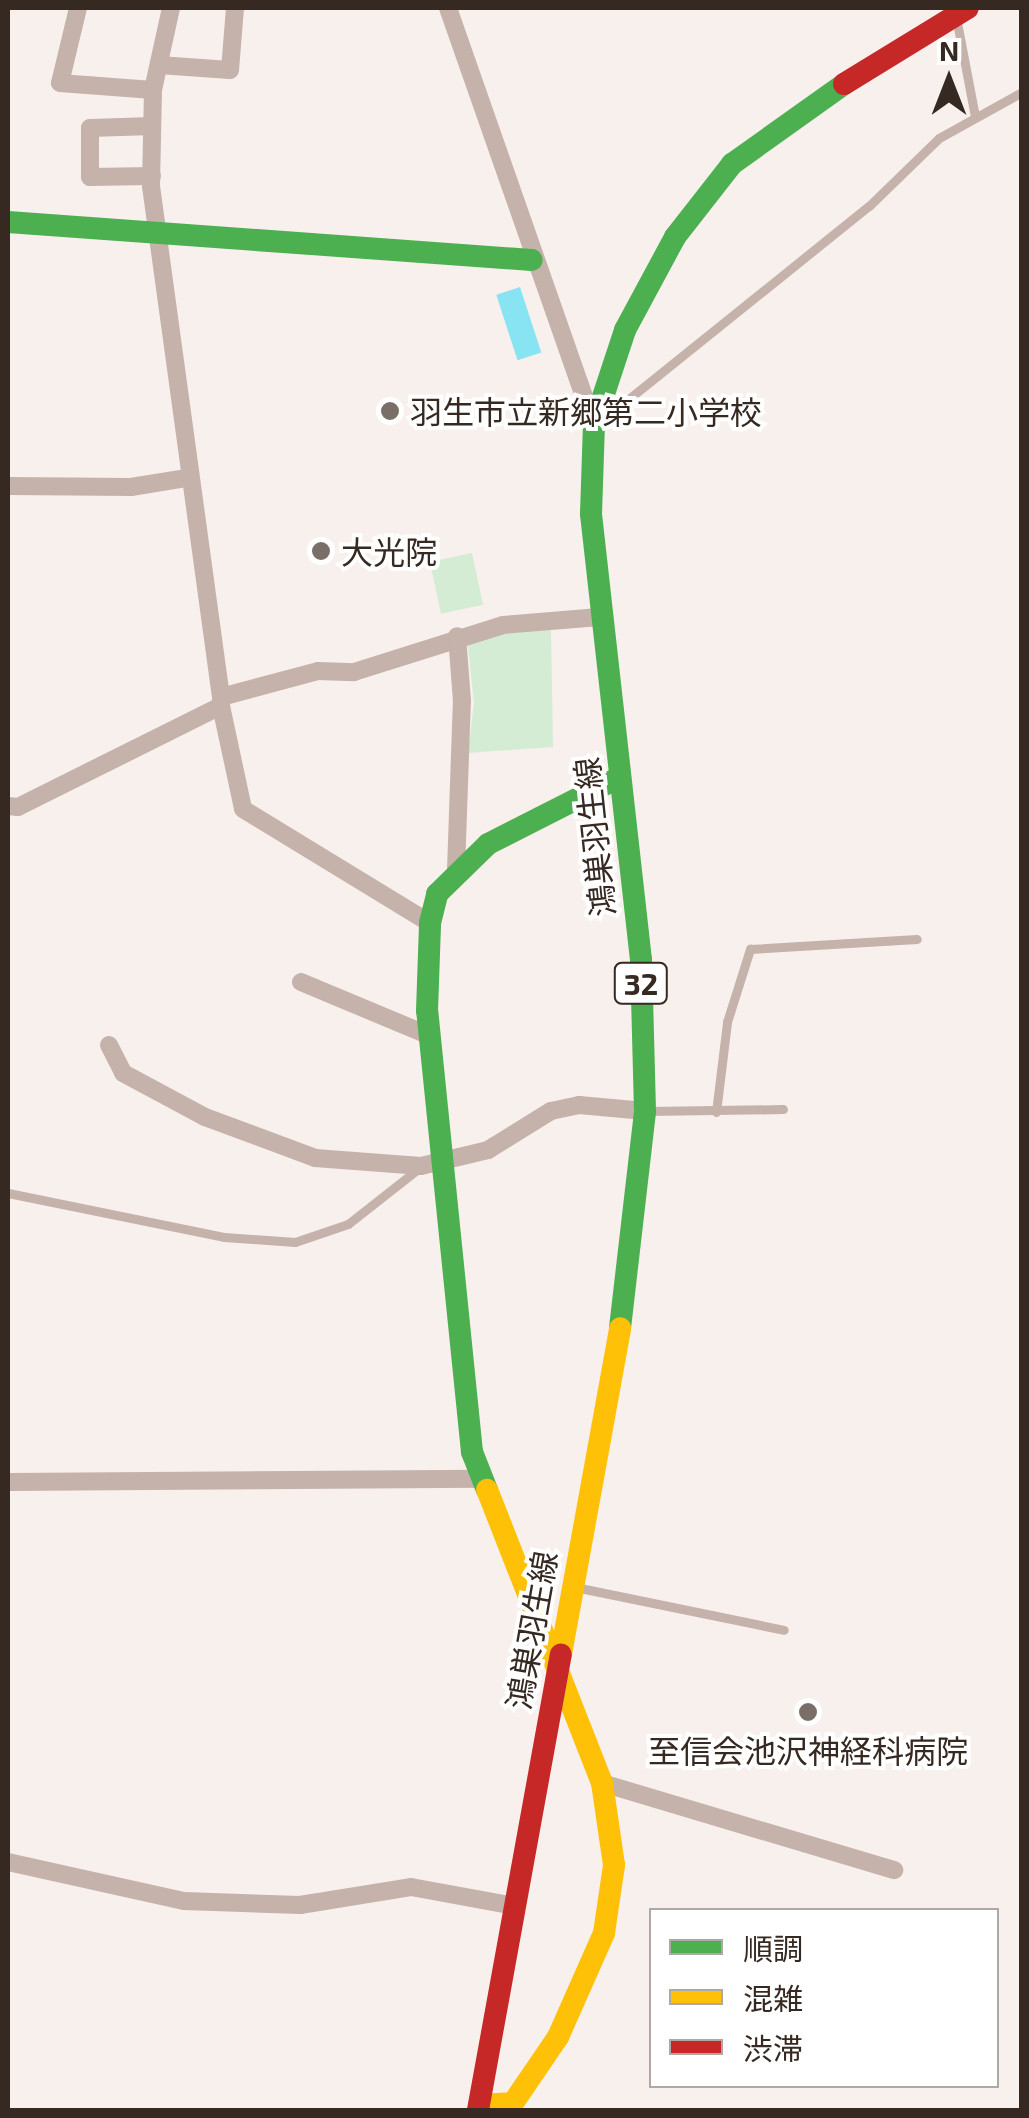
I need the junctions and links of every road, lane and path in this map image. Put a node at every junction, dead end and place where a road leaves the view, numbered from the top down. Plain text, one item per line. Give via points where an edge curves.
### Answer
1 (78, 8) edge
2 (171, 8) edge
3 (235, 8) edge
4 (448, 8) edge
5 (959, 10) edge
6 (158, 65) junction
7 (153, 90) junction
8 (1022, 92) edge
9 (975, 118) junction
10 (152, 126) junction
11 (152, 176) junction
12 (8, 222) edge
13 (156, 232) junction
14 (532, 260) junction
15 (594, 424) junction
16 (187, 478) junction
17 (8, 486) edge
18 (600, 617) junction
19 (457, 636) junction
20 (221, 702) junction
21 (620, 777) junction
22 (13, 806) edge
23 (8, 827) edge
24 (456, 870) junction
25 (430, 923) junction
26 (917, 939) dead end
27 (301, 982) dead end
28 (430, 1036) junction
29 (109, 1045) dead end
30 (644, 1110) junction
31 (783, 1110) dead end
32 (716, 1112) junction
33 (448, 1162) junction
34 (421, 1166) junction
35 (8, 1193) edge
36 (482, 1479) junction
37 (8, 1482) edge
38 (572, 1587) junction
39 (784, 1630) dead end
40 (556, 1674) junction
41 (602, 1784) junction
42 (8, 1862) edge
43 (894, 1870) dead end
44 (515, 1906) junction
45 (479, 2108) edge

1 - 7 street via 60,83
2 - 6 street
3 - 6 street via 230,70
4 - 14 street
5 - 9 lane
5 - 15 main road, 鴻巣羽生線 / 32 via 801,110 732,164 675,237 642,299
6 - 7 street
7 - 10 street
8 - 9 lane
9 - 15 lane via 939,138 869,206 670,371
10 - 11 street
10 - 11 street via 90,128 90,177
11 - 13 street
12 - 13 main road
13 - 14 main road
13 - 16 street
14 - 15 street
15 - 18 main road, 鴻巣羽生線 / 32 via 591,514
16 - 17 street via 131,488
16 - 20 street
18 - 19 street
18 - 21 main road, 鴻巣羽生線 / 32
19 - 20 street via 354,672 318,671
19 - 24 street
20 - 22 street
20 - 25 street via 243,810
21 - 24 main road via 488,844
21 - 30 main road, 鴻巣羽生線 / 32 via 640,960
22 - 23 street
24 - 25 main road via 437,894
25 - 28 main road
26 - 32 lane via 750,949 726,1022
27 - 28 street
28 - 33 main road
29 - 34 street via 123,1073 204,1116 314,1158
30 - 32 lane
30 - 33 street via 551,1110 488,1150
30 - 38 main road, 鴻巣羽生線 / 32 via 637,1216
31 - 32 lane
33 - 34 street
33 - 36 main road via 472,1452
34 - 35 lane via 348,1224 294,1242 224,1237
36 - 37 street
36 - 40 main road
38 - 39 lane
38 - 40 main road, 鴻巣羽生線 / 32
40 - 41 main road
40 - 44 main road, 鴻巣羽生線 / 32
41 - 43 street
41 - 45 main road via 614,1865 604,1932 581,1994 514,2103
42 - 44 street via 184,1901 300,1905 410,1888
44 - 45 main road, 鴻巣羽生線 / 32

